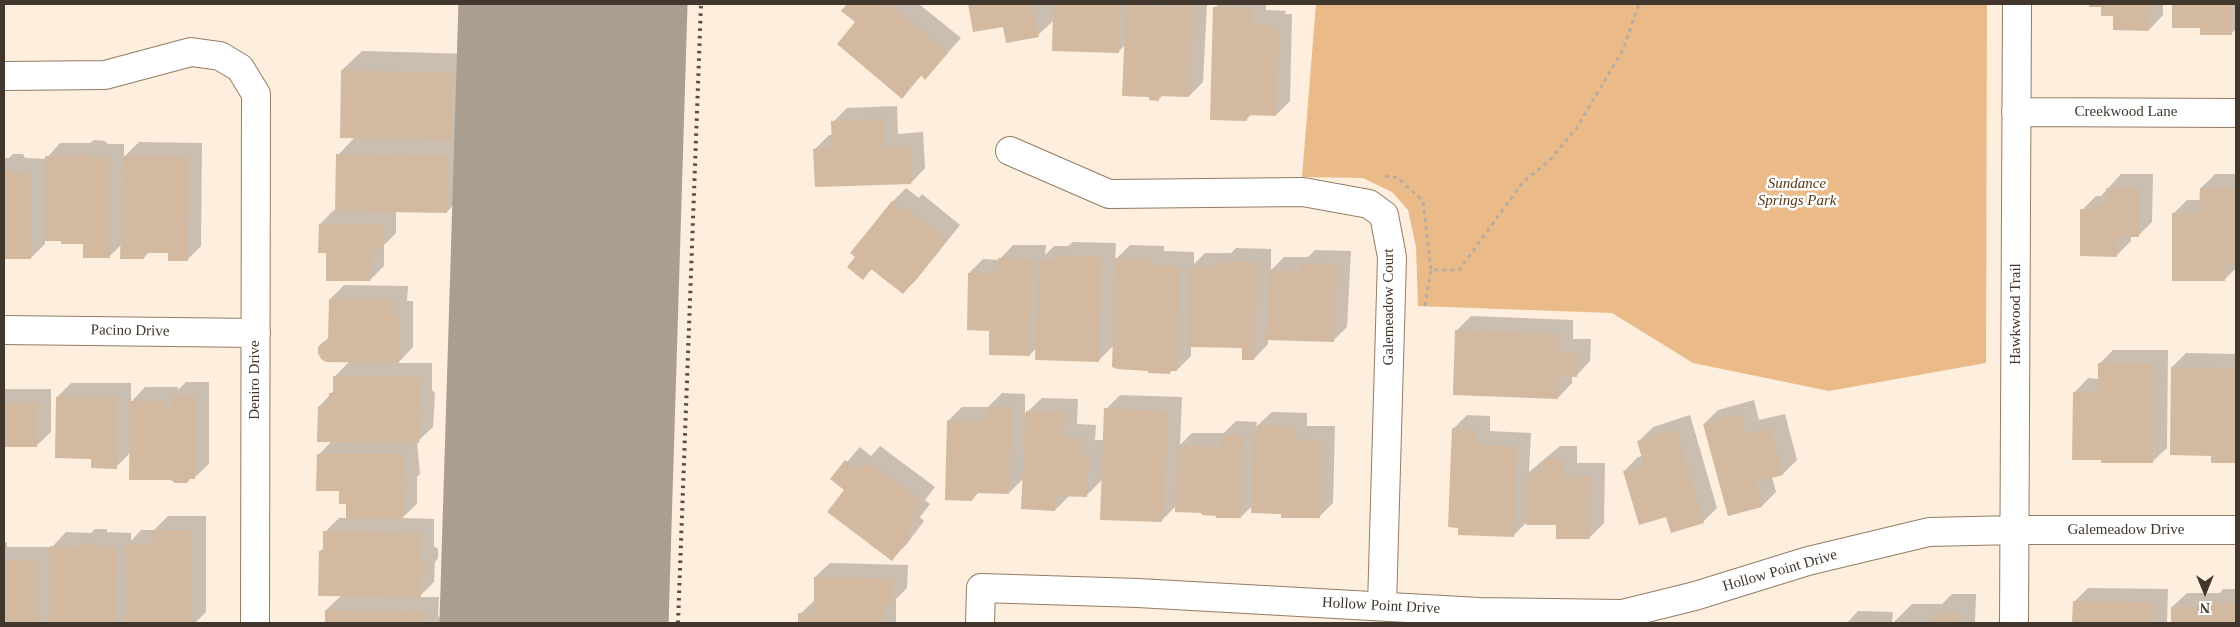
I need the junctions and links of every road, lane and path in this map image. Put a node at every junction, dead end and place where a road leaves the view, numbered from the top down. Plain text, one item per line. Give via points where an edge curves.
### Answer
1 (1639, 4) edge
2 (2017, 4) edge
3 (4, 76) edge
4 (2016, 112) junction
5 (2236, 113) edge
6 (1010, 150) dead end
7 (1379, 174) dead end
8 (1431, 270) junction
9 (1425, 306) dead end
10 (4, 330) edge
11 (256, 333) junction
12 (2015, 530) junction
13 (2236, 530) edge
14 (1382, 606) junction
15 (255, 623) edge
16 (980, 623) edge
17 (2014, 623) edge

1 - 8 path via 1622,50 1576,128 1550,161 1523,182 1459,270
2 - 4 street, Hawkwood Trail
3 - 11 street, Deniro Drive via 105,76 191,52 220,56 240,68 256,94
4 - 5 street, Creekwood Lane
4 - 12 street, Hawkwood Trail
6 - 14 street, Galemeadow Court via 1109,194 1303,192 1370,204 1384,215 1392,257
7 - 8 path via 1398,178 1423,201
8 - 9 path
10 - 11 street, Pacino Drive
11 - 15 street, Deniro Drive
12 - 13 street, Galemeadow Drive
12 - 14 street, Hollow Point Drive via 1929,532 1808,561 1695,596 1622,614 1479,612
12 - 17 street, Hawkwood Trail
14 - 16 street, Hollow Point Drive via 981,588

